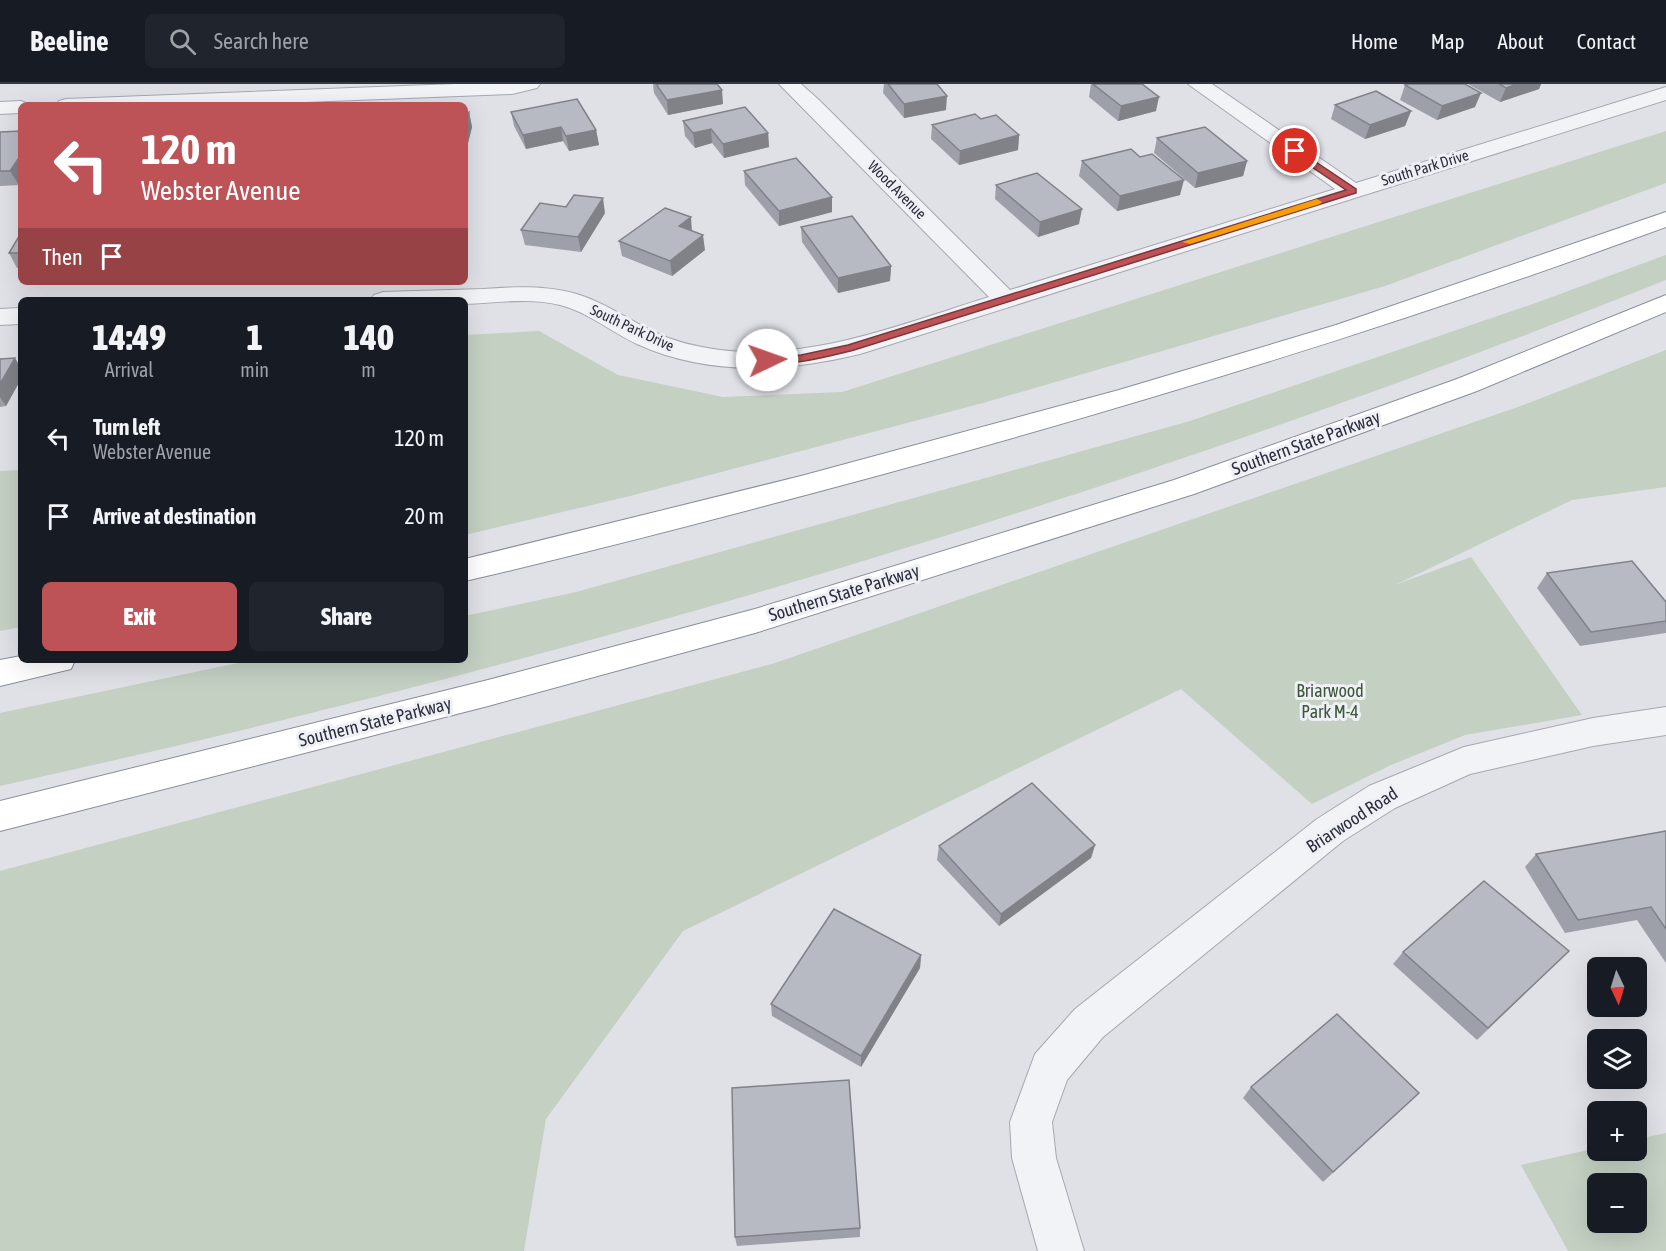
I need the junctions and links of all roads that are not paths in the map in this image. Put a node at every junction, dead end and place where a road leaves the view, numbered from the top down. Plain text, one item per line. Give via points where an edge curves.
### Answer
1 (530, 84) edge
2 (789, 84) edge
3 (1198, 84) edge
4 (1616, 88) dead end
5 (1666, 93) edge
6 (1640, 101) junction
7 (145, 102) edge
8 (18, 107) edge
9 (0, 108) edge
10 (1353, 191) junction
11 (1666, 219) edge
12 (450, 297) edge
13 (1004, 298) junction
14 (1666, 303) edge
15 (18, 316) edge
16 (0, 317) edge
17 (468, 569) edge
18 (45, 663) edge
19 (0, 673) edge
20 (1666, 721) edge
21 (0, 816) edge
22 (1061, 1251) edge

1 - 7 street via 512,88
2 - 13 street, Wood Avenue
3 - 10 street
4 - 6 street
5 - 6 street, South Park Drive
6 - 10 street, South Park Drive
8 - 9 street
10 - 13 street, South Park Drive
11 - 17 highway via 1310,343 993,437
12 - 13 street, South Park Drive via 562,297 685,353 750,361 801,358 850,348
14 - 21 highway, Southern State Parkway via 1467,385 1184,487 755,621
15 - 16 street
18 - 19 highway
20 - 22 street, Briarwood Road via 1593,732 1464,761 1382,797 1330,830 1089,1023 1050,1068 1031,1122 1034,1158

